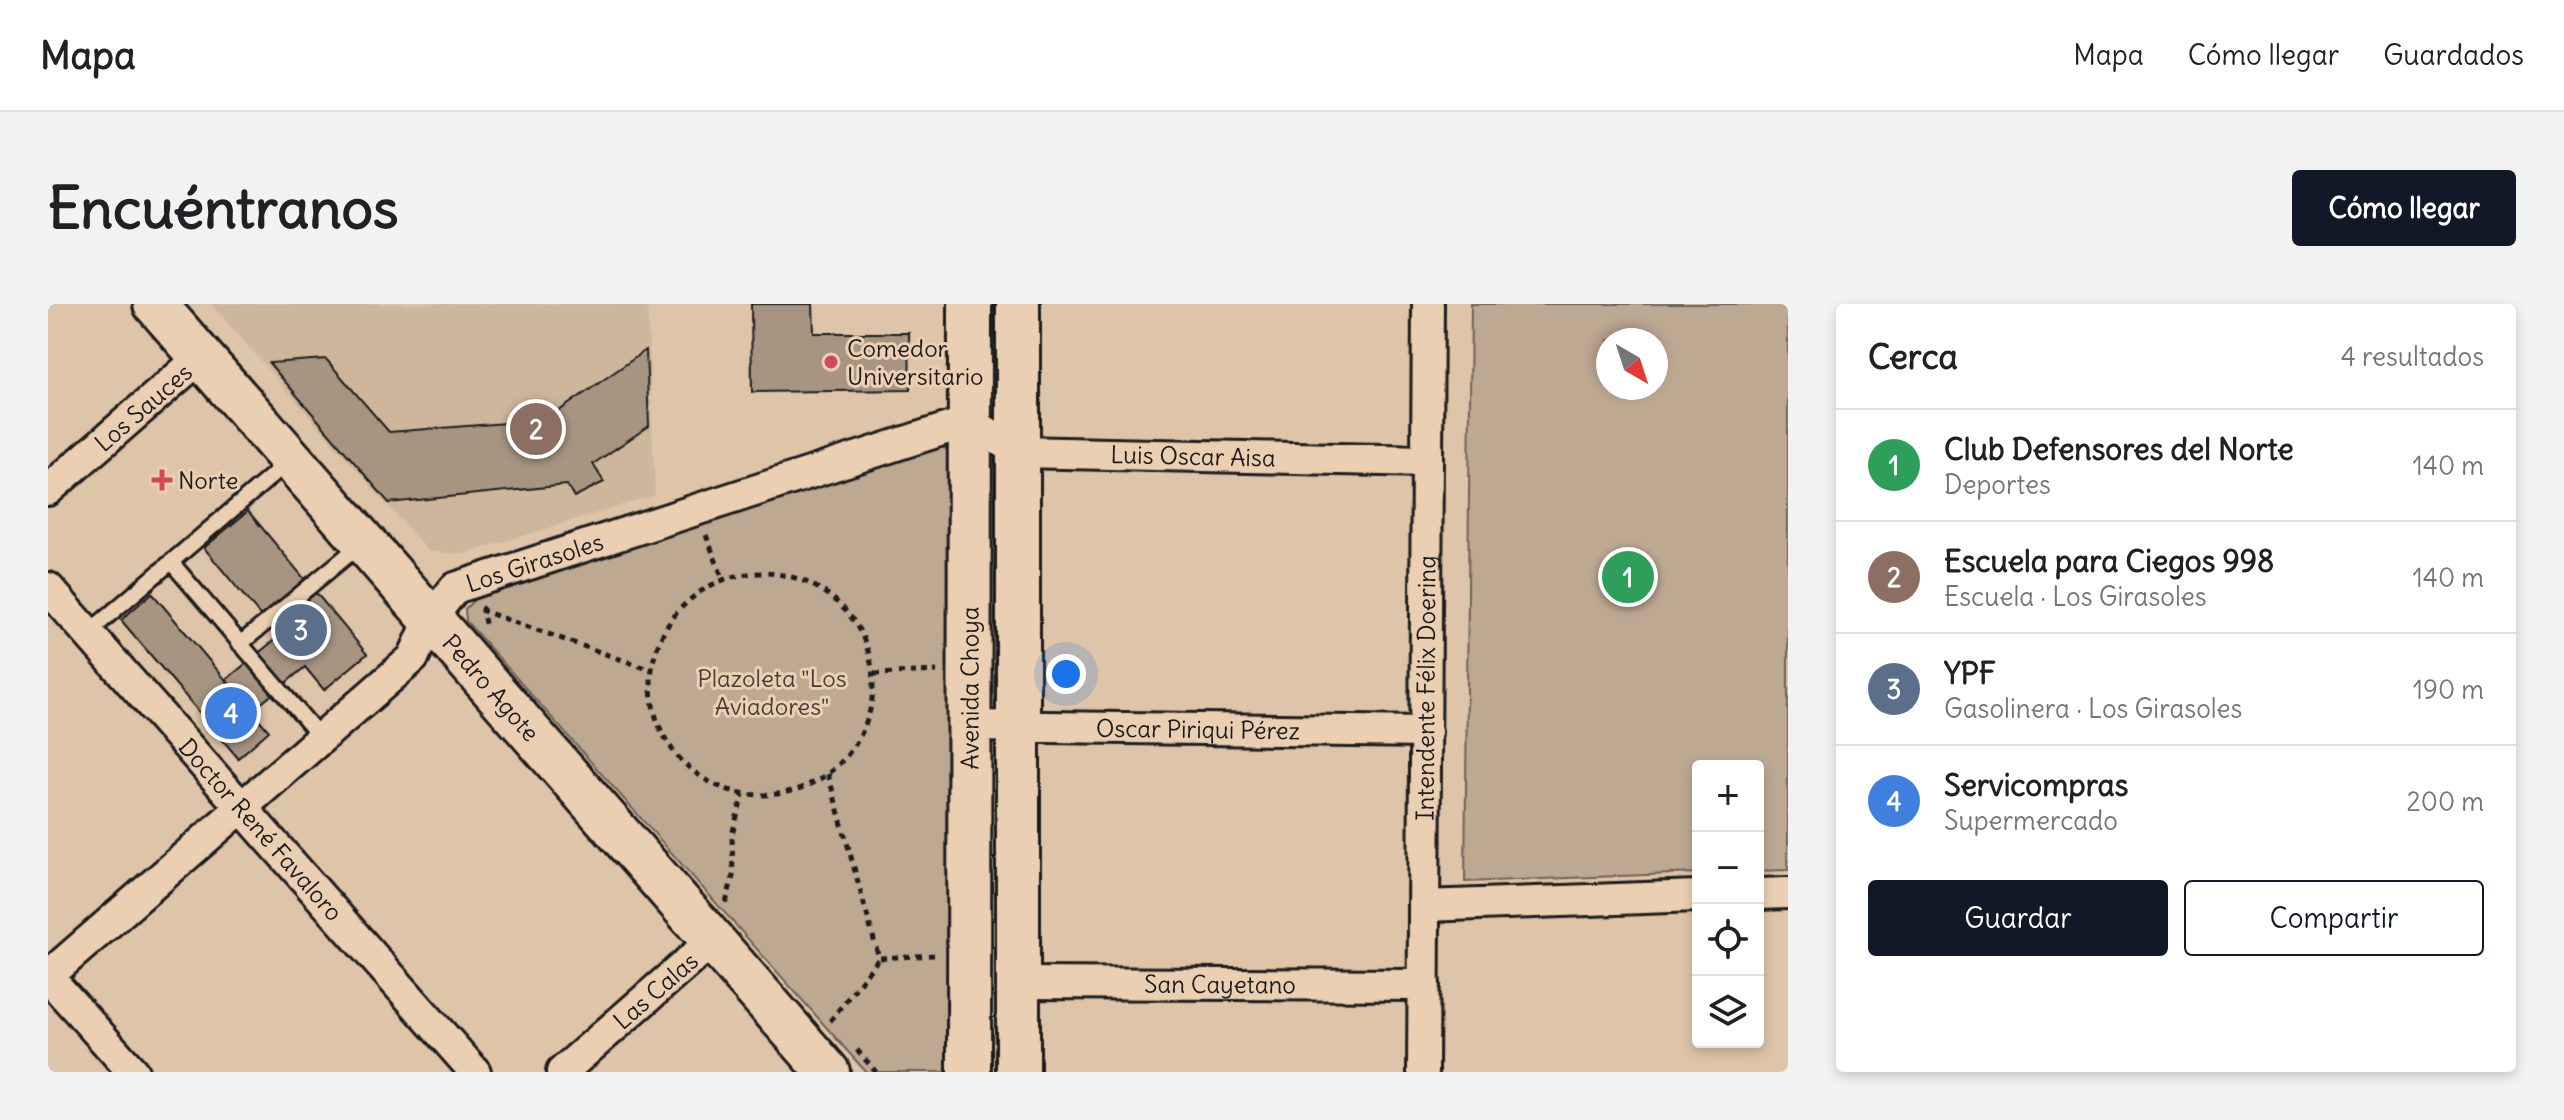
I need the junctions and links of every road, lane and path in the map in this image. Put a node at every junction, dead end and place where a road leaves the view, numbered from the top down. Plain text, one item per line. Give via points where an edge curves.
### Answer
1 (155, 304) edge
2 (970, 304) edge
3 (1018, 304) edge
4 (1428, 304) edge
5 (201, 357) junction
6 (970, 421) junction
7 (1018, 452) junction
8 (291, 459) junction
9 (1427, 461) junction
10 (48, 490) edge
11 (703, 528) dead end
12 (364, 542) junction
13 (171, 562) junction
14 (723, 579) junction
15 (48, 588) edge
16 (488, 604) dead end
17 (482, 609) junction
18 (431, 618) junction
19 (88, 633) junction
20 (496, 639) dead end
21 (240, 644) junction
22 (651, 670) junction
23 (970, 670) junction
24 (874, 674) junction
25 (970, 726) junction
26 (1018, 727) junction
27 (1426, 732) junction
28 (321, 738) junction
29 (828, 774) junction
30 (743, 794) junction
31 (241, 808) junction
32 (716, 890) dead end
33 (1788, 893) edge
34 (1764, 894) edge
35 (1692, 896) edge
36 (726, 902) junction
37 (1424, 906) junction
38 (724, 927) junction
39 (944, 955) dead end
40 (879, 958) junction
41 (48, 977) edge
42 (1018, 983) junction
43 (1424, 985) junction
44 (820, 1009) dead end
45 (830, 1021) junction
46 (840, 1031) dead end
47 (838, 1057) edge
48 (133, 1072) edge
49 (475, 1072) edge
50 (562, 1072) edge
51 (876, 1072) edge
52 (969, 1072) edge
53 (1018, 1072) edge
54 (1423, 1072) edge

1 - 5 main road, Pedro Agote
2 - 6 main road, Avenida Choya
3 - 7 main road, Avenida Choya
4 - 9 street, Intendente Félix Doering
5 - 8 main road, Pedro Agote
5 - 10 street, Los Sauces
6 - 7 street
6 - 18 street, Los Girasoles via 455,588
6 - 23 main road, Avenida Choya
7 - 9 street, Luis Oscar Aisa
7 - 26 main road, Avenida Choya
8 - 12 main road, Pedro Agote
8 - 13 lane
9 - 27 street, Intendente Félix Doering
11 - 14 path
12 - 18 main road, Pedro Agote
12 - 21 lane
13 - 19 lane
13 - 21 lane
14 - 22 path via 674,615 658,641
14 - 24 path via 756,572 790,576 822,589 854,621 866,641
15 - 19 street, Doctor René Favaloro
16 - 17 path
17 - 18 path
17 - 20 path
17 - 22 path
18 - 28 street, Los Girasoles via 413,658
18 - 38 main road, Pedro Agote
19 - 31 street, Doctor René Favaloro
21 - 28 lane
22 - 30 path via 651,705 663,737 683,764 711,784
23 - 24 path
23 - 25 main road, Avenida Choya
24 - 29 path via 864,730
25 - 26 street, Oscar Piriqui Pérez
25 - 52 main road, Avenida Choya
26 - 27 street, Oscar Piriqui Pérez
26 - 42 main road, Avenida Choya
27 - 37 street, Intendente Félix Doering
28 - 31 street, Los Girasoles
29 - 30 path via 777,795
29 - 40 path
30 - 36 path via 732,835 733,876
31 - 41 street, Los Girasoles
31 - 49 street, Doctor René Favaloro
32 - 36 path
33 - 34 street
35 - 37 street
36 - 38 path
36 - 38 path
37 - 43 street, Intendente Félix Doering
38 - 47 main road, Pedro Agote
38 - 50 street, Las Calas
39 - 40 path
40 - 45 path
41 - 48 street
42 - 43 street, San Cayetano
42 - 53 main road, Avenida Choya
43 - 54 street, Intendente Félix Doering
44 - 45 path
45 - 46 path
47 - 51 path

